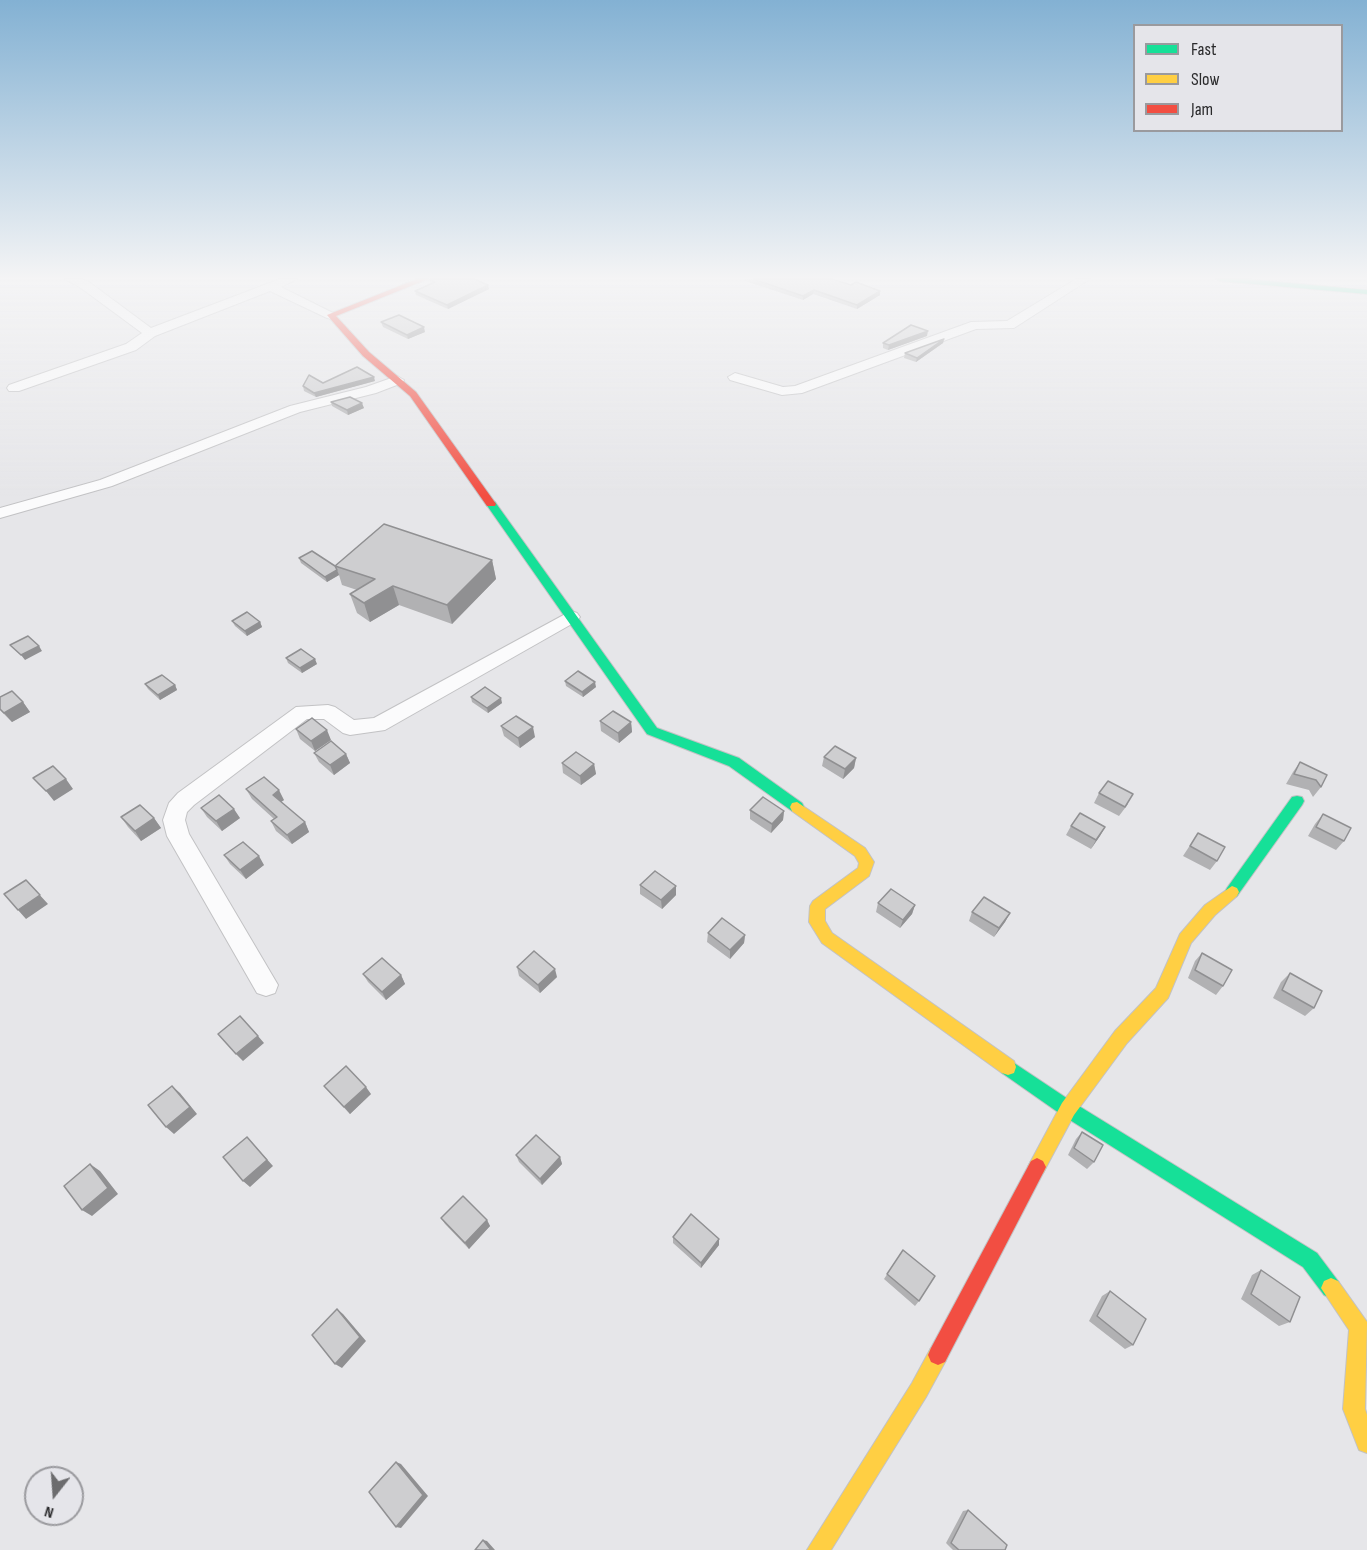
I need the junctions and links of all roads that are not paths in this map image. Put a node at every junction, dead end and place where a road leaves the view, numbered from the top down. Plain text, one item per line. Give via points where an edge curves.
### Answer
1 (120, 351) edge
2 (364, 351) edge
3 (903, 351) edge
4 (735, 378) dead end
5 (397, 380) junction
6 (14, 388) dead end
7 (0, 513) edge
8 (571, 617) junction
9 (1297, 801) dead end
10 (266, 985) dead end
11 (1068, 1109) junction
12 (1367, 1442) edge
13 (818, 1550) edge

1 - 6 street
2 - 5 street
3 - 4 street via 797,390 782,391
5 - 7 street via 295,409 105,483
5 - 8 street via 413,394
8 - 10 street via 378,725 350,728 328,712 303,712 177,809 174,820 178,836
8 - 11 street via 652,731 734,762 860,852 867,862 864,872 818,906 817,922 827,938
9 - 11 street via 1230,894 1185,939 1162,993 1121,1037
11 - 12 street via 1310,1260 1359,1327 1354,1409
11 - 13 street via 919,1390

